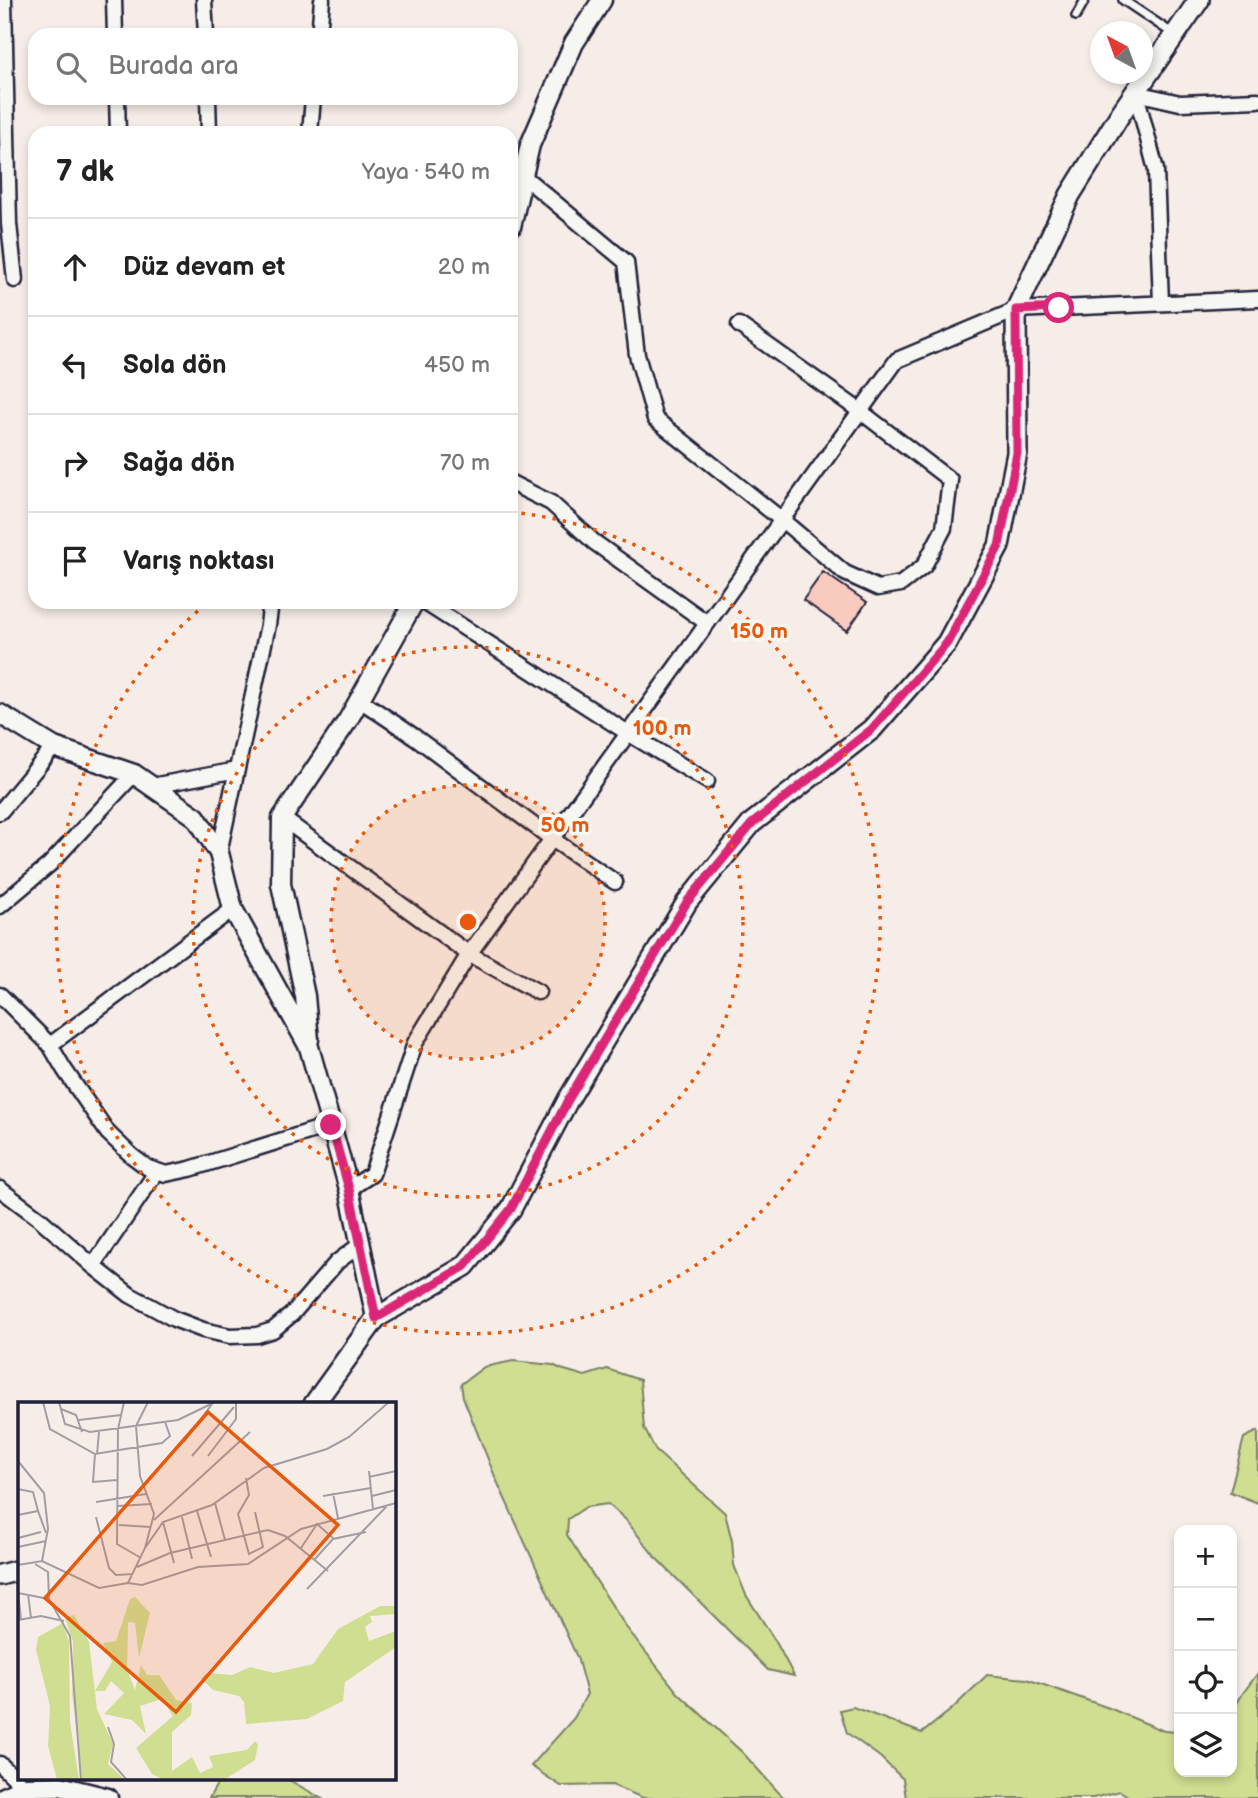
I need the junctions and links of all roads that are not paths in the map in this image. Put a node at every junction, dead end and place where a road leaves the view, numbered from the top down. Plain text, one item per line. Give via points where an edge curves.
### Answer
1 (4, 0) edge
2 (114, 0) edge
3 (204, 0) edge
4 (322, 0) edge
5 (601, 0) edge
6 (1085, 0) edge
7 (1124, 0) edge
8 (1199, 0) edge
9 (1076, 16) dead end
10 (115, 28) edge
11 (206, 28) edge
12 (320, 28) edge
13 (1175, 35) junction
14 (1136, 93) junction
15 (1258, 100) edge
16 (117, 105) edge
17 (208, 105) edge
18 (312, 105) edge
19 (118, 126) edge
20 (209, 126) edge
21 (311, 126) edge
22 (523, 176) junction
23 (518, 197) edge
24 (15, 280) dead end
25 (1258, 299) edge
26 (1161, 303) junction
27 (1016, 310) junction
28 (740, 325) dead end
29 (860, 411) junction
30 (518, 486) edge
31 (782, 520) junction
32 (270, 609) edge
33 (410, 609) edge
34 (435, 609) edge
35 (707, 623) junction
36 (359, 700) junction
37 (0, 714) edge
38 (628, 733) junction
39 (54, 747) junction
40 (237, 770) junction
41 (134, 774) junction
42 (707, 781) dead end
43 (152, 786) junction
44 (0, 812) edge
45 (282, 818) junction
46 (552, 839) junction
47 (219, 853) junction
48 (615, 882) dead end
49 (0, 906) edge
50 (233, 909) junction
51 (469, 954) junction
52 (538, 992) dead end
53 (0, 995) edge
54 (50, 1045) junction
55 (309, 1047) junction
56 (331, 1125) junction
57 (157, 1171) junction
58 (0, 1189) edge
59 (349, 1189) junction
60 (361, 1244) junction
61 (93, 1266) junction
62 (376, 1318) junction
63 (315, 1402) edge
64 (18, 1570) edge
65 (0, 1574) edge
66 (0, 1764) edge
67 (24, 1787) junction
68 (2, 1798) edge
69 (108, 1798) edge

1 - 24 street via 9,224
2 - 10 street
3 - 11 street
4 - 12 street
5 - 22 street via 574,43 530,145
6 - 9 lane
7 - 13 lane
8 - 13 main road
13 - 14 main road
14 - 15 street via 1180,103
14 - 26 street via 1156,170
14 - 27 main road via 1070,195
16 - 19 street
17 - 20 street
18 - 21 street
22 - 23 street
22 - 31 street via 626,262 637,355 655,419
25 - 26 street
26 - 27 street
27 - 29 street via 897,360
27 - 62 main road via 1017,453 999,546 947,643 872,729 752,824 687,902 568,1100 511,1209 465,1266
28 - 29 street
29 - 31 street
29 - 31 street via 950,480 943,528 925,566 901,584 878,588 845,573
30 - 35 street via 551,503 594,542
31 - 35 street
32 - 40 street
33 - 36 street
34 - 38 street
35 - 38 street
36 - 45 street
36 - 46 street
37 - 39 street
38 - 42 street
38 - 46 street
39 - 41 street
39 - 44 street
40 - 43 street
40 - 47 street
41 - 43 street
41 - 49 street via 50,864
43 - 47 street via 195,817
45 - 51 street
45 - 55 street via 281,884 305,996
46 - 48 street
46 - 51 street
47 - 50 street
50 - 54 street
50 - 55 street
51 - 52 street
51 - 59 street via 415,1043 372,1174
53 - 54 street
54 - 57 street via 108,1133
55 - 56 street
56 - 57 street via 190,1169 166,1174
56 - 59 street
57 - 61 street
58 - 61 street
59 - 60 street
60 - 61 street via 274,1330 257,1335 230,1336 174,1319 130,1295
60 - 62 street
62 - 63 main road
64 - 65 main road
66 - 67 street
67 - 68 street
67 - 69 street via 60,1786

